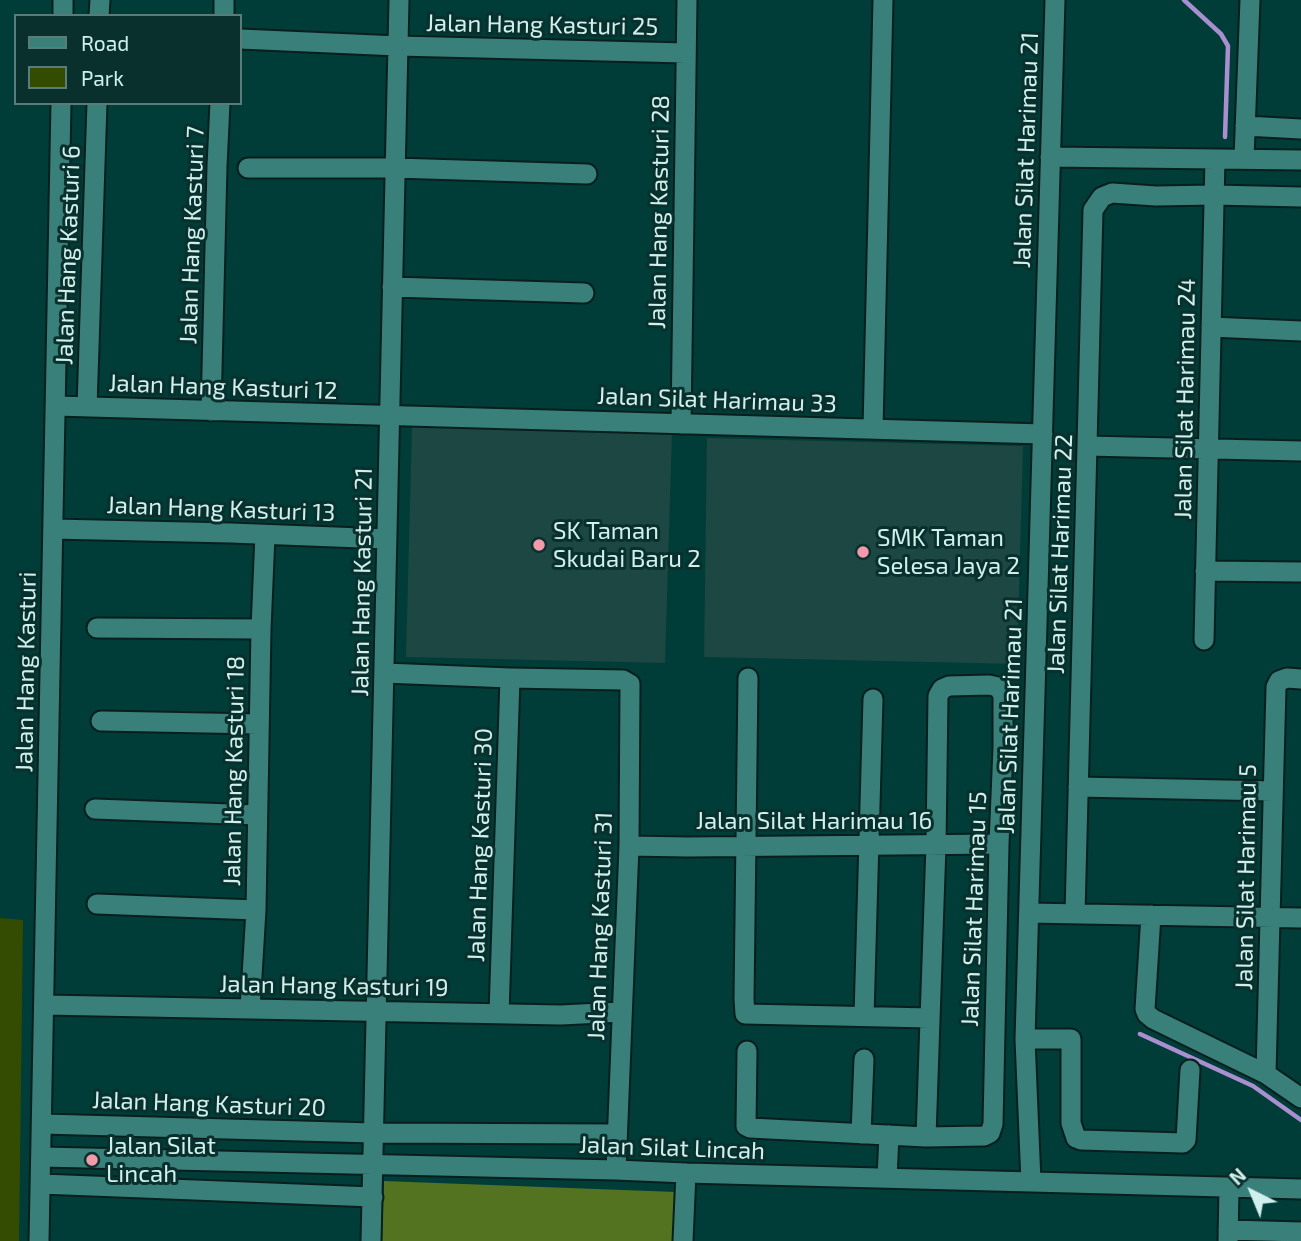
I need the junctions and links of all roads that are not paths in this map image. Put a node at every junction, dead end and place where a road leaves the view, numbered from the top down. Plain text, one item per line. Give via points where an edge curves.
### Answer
1 (399, 0) edge
2 (687, 0) edge
3 (883, 0) edge
4 (1055, 0) edge
5 (1250, 0) edge
6 (242, 39) edge
7 (398, 46) junction
8 (686, 53) junction
9 (61, 105) edge
10 (97, 105) edge
11 (220, 105) edge
12 (1245, 126) junction
13 (1301, 129) edge
14 (1051, 157) junction
15 (1215, 159) junction
16 (1244, 159) junction
17 (1301, 160) edge
18 (395, 167) junction
19 (248, 168) dead end
20 (587, 174) dead end
21 (1214, 195) junction
22 (1301, 197) edge
23 (392, 288) junction
24 (584, 293) dead end
25 (1211, 327) junction
26 (1301, 331) edge
27 (56, 407) junction
28 (88, 407) junction
29 (211, 411) junction
30 (390, 416) junction
31 (681, 424) junction
32 (873, 429) junction
33 (1043, 434) junction
34 (1087, 446) junction
35 (1208, 449) junction
36 (1301, 451) edge
37 (53, 529) junction
38 (265, 534) junction
39 (387, 540) junction
40 (1206, 571) junction
41 (1301, 572) edge
42 (97, 628) dead end
43 (261, 629) junction
44 (1204, 640) dead end
45 (384, 673) junction
46 (510, 678) junction
47 (748, 678) dead end
48 (1301, 679) edge
49 (873, 699) dead end
50 (101, 721) dead end
51 (259, 724) junction
52 (1034, 746) junction
53 (1003, 748) junction
54 (1078, 787) junction
55 (1273, 791) junction
56 (95, 808) dead end
57 (257, 815) junction
58 (999, 844) junction
59 (747, 845) junction
60 (868, 845) junction
61 (936, 845) junction
62 (629, 846) junction
63 (97, 904) dead end
64 (256, 910) junction
65 (1029, 913) junction
66 (1074, 914) junction
67 (1151, 915) junction
68 (1270, 917) junction
69 (1301, 918) edge
70 (45, 1004) junction
71 (250, 1009) junction
72 (377, 1011) junction
73 (621, 1012) junction
74 (499, 1014) junction
75 (864, 1016) junction
76 (930, 1018) junction
77 (1025, 1039) junction
78 (747, 1051) dead end
79 (864, 1059) dead end
80 (1190, 1070) dead end
81 (1266, 1074) junction
82 (1301, 1098) edge
83 (43, 1124) junction
84 (374, 1133) junction
85 (616, 1134) junction
86 (861, 1134) junction
87 (889, 1135) junction
88 (926, 1137) junction
89 (42, 1157) junction
90 (374, 1166) junction
91 (616, 1170) junction
92 (686, 1173) junction
93 (887, 1178) junction
94 (1031, 1182) junction
95 (41, 1184) junction
96 (1229, 1187) junction
97 (1301, 1189) edge
98 (373, 1197) junction
99 (1301, 1232) edge
100 (1228, 1236) edge
101 (39, 1241) edge
102 (372, 1241) edge
103 (683, 1241) edge

1 - 7 street, Jalan Hang Kasturi 21
2 - 8 street, Jalan Hang Kasturi 28
3 - 32 street
4 - 14 street, Jalan Silat Harimau 21
5 - 12 street
6 - 7 street, Jalan Hang Kasturi 25
7 - 8 street, Jalan Hang Kasturi 25
7 - 18 street, Jalan Hang Kasturi 21
8 - 31 street, Jalan Hang Kasturi 28
9 - 27 street, Jalan Hang Kasturi
10 - 28 street, Jalan Hang Kasturi 6
11 - 29 street, Jalan Hang Kasturi 7
12 - 13 street
12 - 16 street
14 - 15 street
14 - 33 street, Jalan Silat Harimau 21
15 - 16 street
15 - 21 street, Jalan Silat Harimau 24
16 - 17 street
18 - 19 street
18 - 20 street
18 - 23 street, Jalan Hang Kasturi 21
21 - 22 street
21 - 25 street, Jalan Silat Harimau 24
21 - 34 street, Jalan Silat Harimau 22 via 1112,193 1102,197 1093,210
23 - 24 street
23 - 30 street, Jalan Hang Kasturi 21
25 - 26 street
25 - 35 street, Jalan Silat Harimau 24
27 - 28 street, Jalan Hang Kasturi 12
27 - 37 street, Jalan Hang Kasturi
28 - 29 street, Jalan Hang Kasturi 12
29 - 30 street, Jalan Hang Kasturi 12
30 - 31 street, Jalan Silat Harimau 33
30 - 39 street, Jalan Hang Kasturi 21
31 - 32 street, Jalan Silat Harimau 33
32 - 33 street, Jalan Silat Harimau 33
33 - 52 street, Jalan Silat Harimau 21
34 - 35 street
34 - 54 street, Jalan Silat Harimau 22
35 - 36 street
35 - 40 street, Jalan Silat Harimau 24
37 - 38 street, Jalan Hang Kasturi 13
37 - 70 street, Jalan Hang Kasturi
38 - 39 street, Jalan Hang Kasturi 13
38 - 43 street, Jalan Hang Kasturi 18
39 - 45 street, Jalan Hang Kasturi 21
40 - 41 street
40 - 44 street, Jalan Silat Harimau 24
42 - 43 street
43 - 51 street, Jalan Hang Kasturi 18
45 - 46 street
45 - 72 street, Jalan Hang Kasturi 21
46 - 62 street, Jalan Hang Kasturi 31 via 623,680 631,684
46 - 74 street, Jalan Hang Kasturi 30
47 - 59 street
48 - 55 street, Jalan Silat Harimau 5 via 1287,678 1276,687
49 - 60 street
50 - 51 street
51 - 57 street, Jalan Hang Kasturi 18
52 - 53 street
52 - 65 street, Jalan Silat Harimau 21
53 - 58 street, Jalan Silat Harimau 15
53 - 61 street, Jalan Silat Harimau 15 via 1003,695 998,687 949,686 939,692
54 - 55 street
54 - 66 street, Jalan Silat Harimau 22
55 - 68 street, Jalan Silat Harimau 5
56 - 57 street
57 - 64 street, Jalan Hang Kasturi 18
58 - 61 street, Jalan Silat Harimau 16
58 - 88 street, Jalan Silat Harimau 15 via 993,1125 984,1136
59 - 60 street, Jalan Silat Harimau 16
59 - 62 street, Jalan Silat Harimau 16
59 - 75 street via 745,1014
60 - 61 street, Jalan Silat Harimau 16
60 - 75 street
61 - 76 street
62 - 73 street, Jalan Hang Kasturi 31
63 - 64 street
64 - 71 street, Jalan Hang Kasturi 18
65 - 66 street
65 - 77 street, Jalan Silat Harimau 21
66 - 67 street
67 - 68 street
67 - 81 street via 1147,1014
68 - 69 street
68 - 81 street, Jalan Silat Harimau 5
70 - 71 street, Jalan Hang Kasturi 19
70 - 83 street, Jalan Hang Kasturi
71 - 72 street, Jalan Hang Kasturi 19
72 - 74 street, Jalan Hang Kasturi 19
72 - 84 street, Jalan Hang Kasturi 21
73 - 74 street, Jalan Hang Kasturi 19
73 - 85 street, Jalan Hang Kasturi 31
75 - 76 street
76 - 88 street
77 - 80 street via 1072,1040 1071,1123 1081,1140 1183,1143
77 - 94 street, Jalan Silat Harimau 21
78 - 86 street via 746,1126
79 - 86 street
81 - 82 street
83 - 84 street, Jalan Hang Kasturi 20
83 - 89 street, Jalan Hang Kasturi
84 - 85 street, Jalan Hang Kasturi 20
84 - 90 street, Jalan Hang Kasturi 21
85 - 91 street, Jalan Hang Kasturi 31
86 - 87 street
87 - 88 street
87 - 93 street
89 - 90 street, Jalan Silat Lincah
89 - 95 street, Jalan Hang Kasturi
90 - 91 street, Jalan Silat Lincah
90 - 98 street, Jalan Hang Kasturi 21
91 - 92 street, Jalan Silat Lincah
92 - 93 street, Jalan Silat Lincah
92 - 103 street
93 - 94 street, Jalan Silat Lincah
94 - 96 street, Jalan Silat Lincah
95 - 98 street
95 - 101 street, Jalan Hang Kasturi
96 - 97 street, Jalan Silat Lincah
96 - 100 street
98 - 102 street, Jalan Hang Kasturi 21
99 - 100 street

